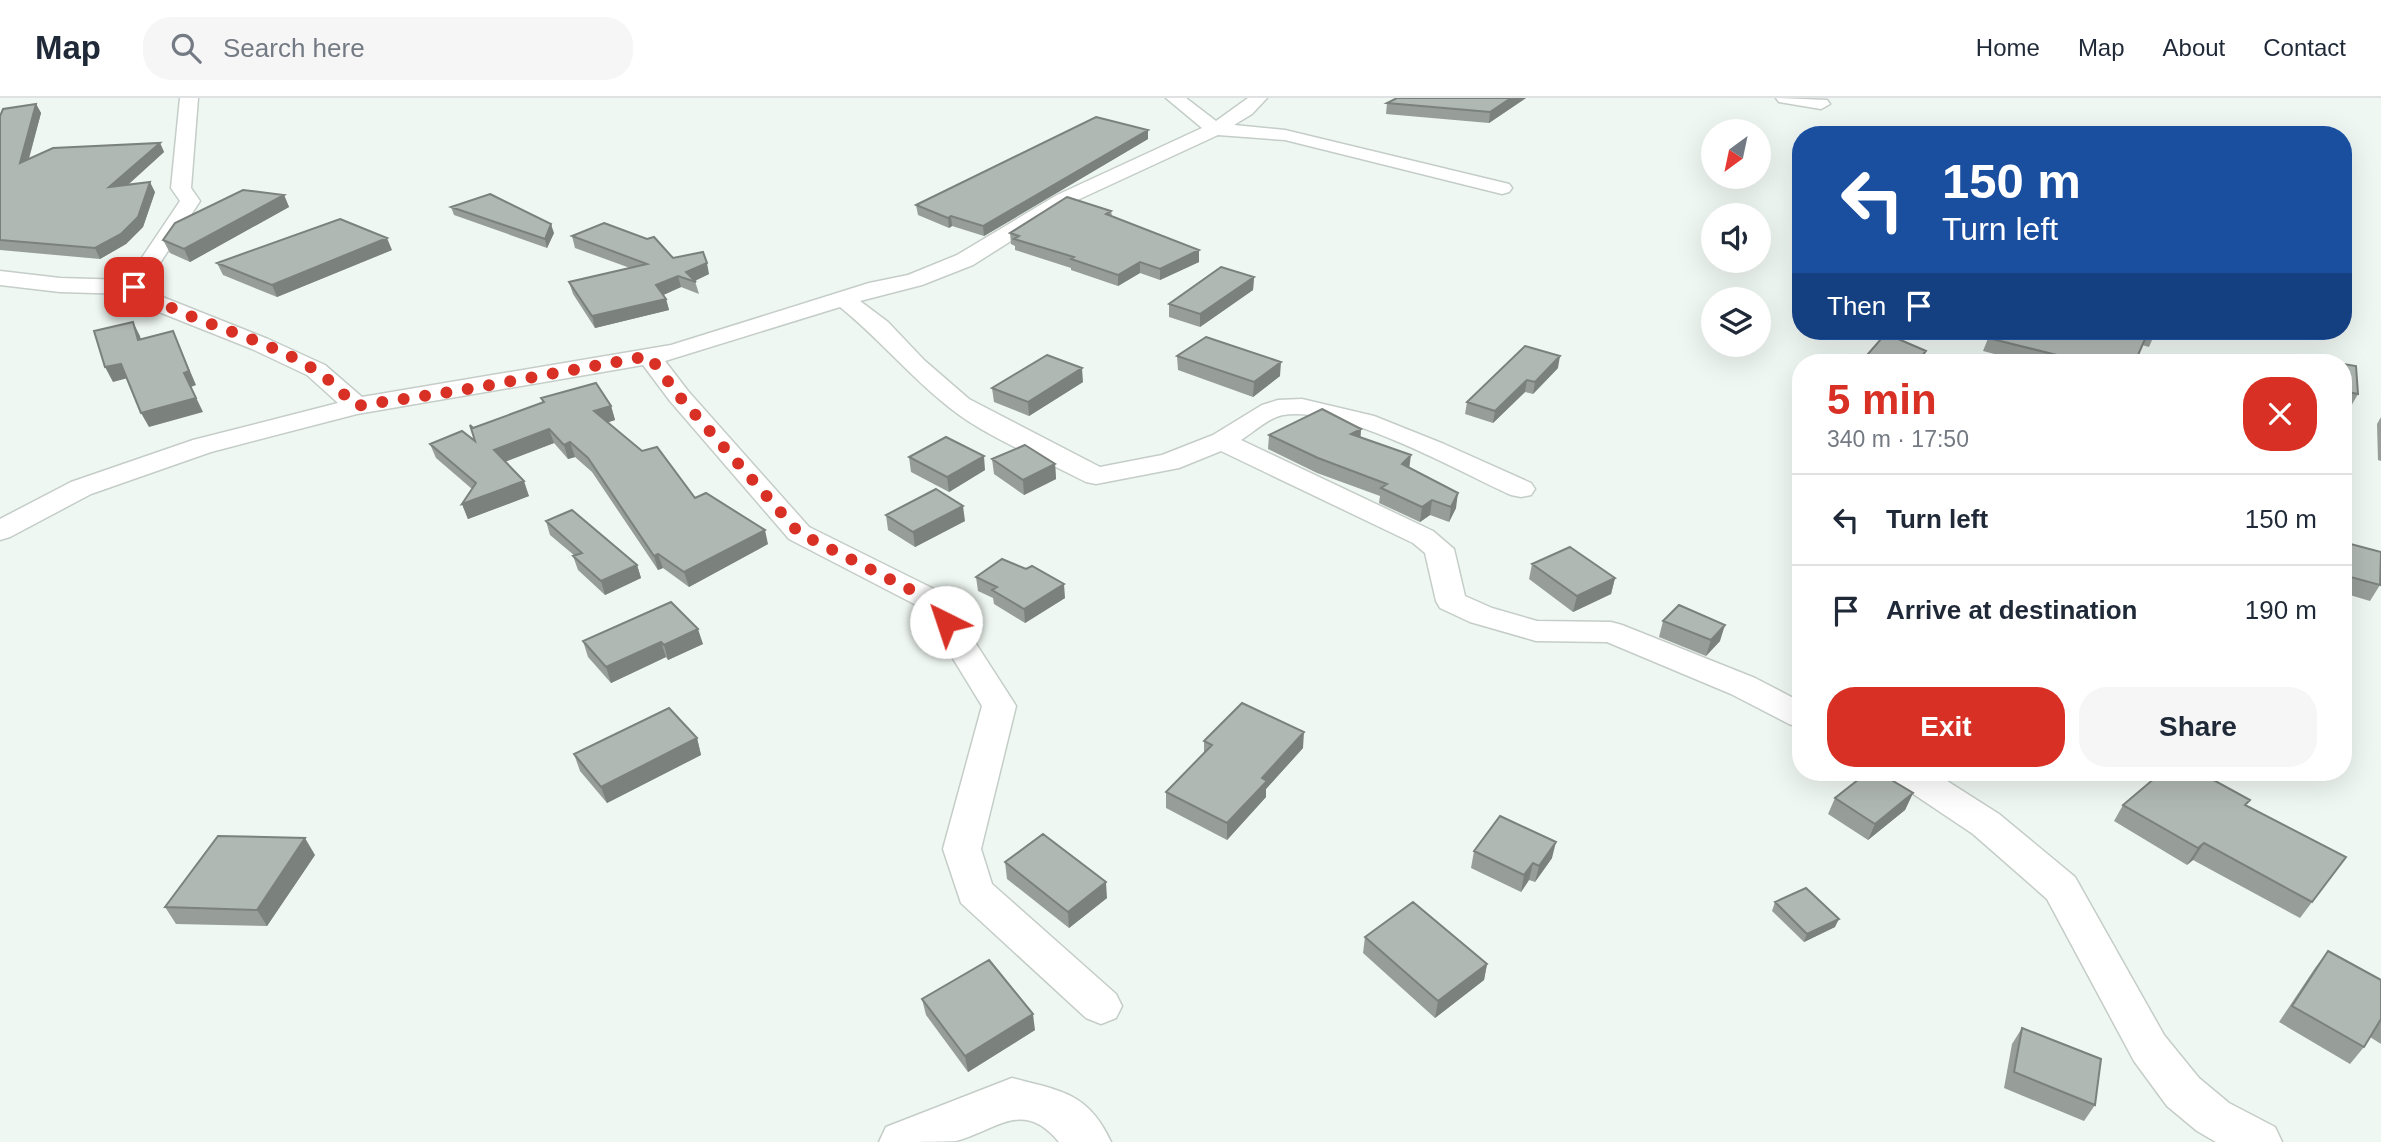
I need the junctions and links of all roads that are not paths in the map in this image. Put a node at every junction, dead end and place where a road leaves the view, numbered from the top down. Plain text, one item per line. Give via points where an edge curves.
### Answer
1 (189, 98) edge
2 (1175, 98) edge
3 (1258, 98) edge
4 (1785, 98) edge
5 (1821, 104) dead end
6 (1216, 129) junction
7 (1502, 188) dead end
8 (0, 278) edge
9 (134, 287) junction
10 (844, 299) junction
11 (649, 356) junction
12 (356, 406) junction
13 (1222, 441) junction
14 (1521, 489) dead end
15 (0, 531) edge
16 (1792, 712) edge
17 (1921, 781) edge
18 (1101, 1006) dead end
19 (902, 1142) edge
20 (1088, 1142) edge
21 (2259, 1142) edge

1 - 9 street via 183,123 181,187 190,201
2 - 6 street
3 - 6 street
4 - 5 street
6 - 7 street via 1285,135
6 - 10 street via 1064,199 965,260
8 - 9 street
9 - 12 street via 158,303 316,370
10 - 11 street
10 - 13 street via 960,404 1096,476 1169,462
11 - 12 street
11 - 18 street via 799,533 933,601 999,706 962,849 975,892
12 - 15 street via 202,446 81,488
13 - 14 street via 1277,408 1315,407 1384,428
13 - 16 street via 1423,537 1438,549 1451,601 1480,615 1536,631 1611,632
17 - 21 street via 1986,824 2061,888 2149,1048 2183,1092 2213,1117
19 - 20 street via 1012,1098 1062,1112

